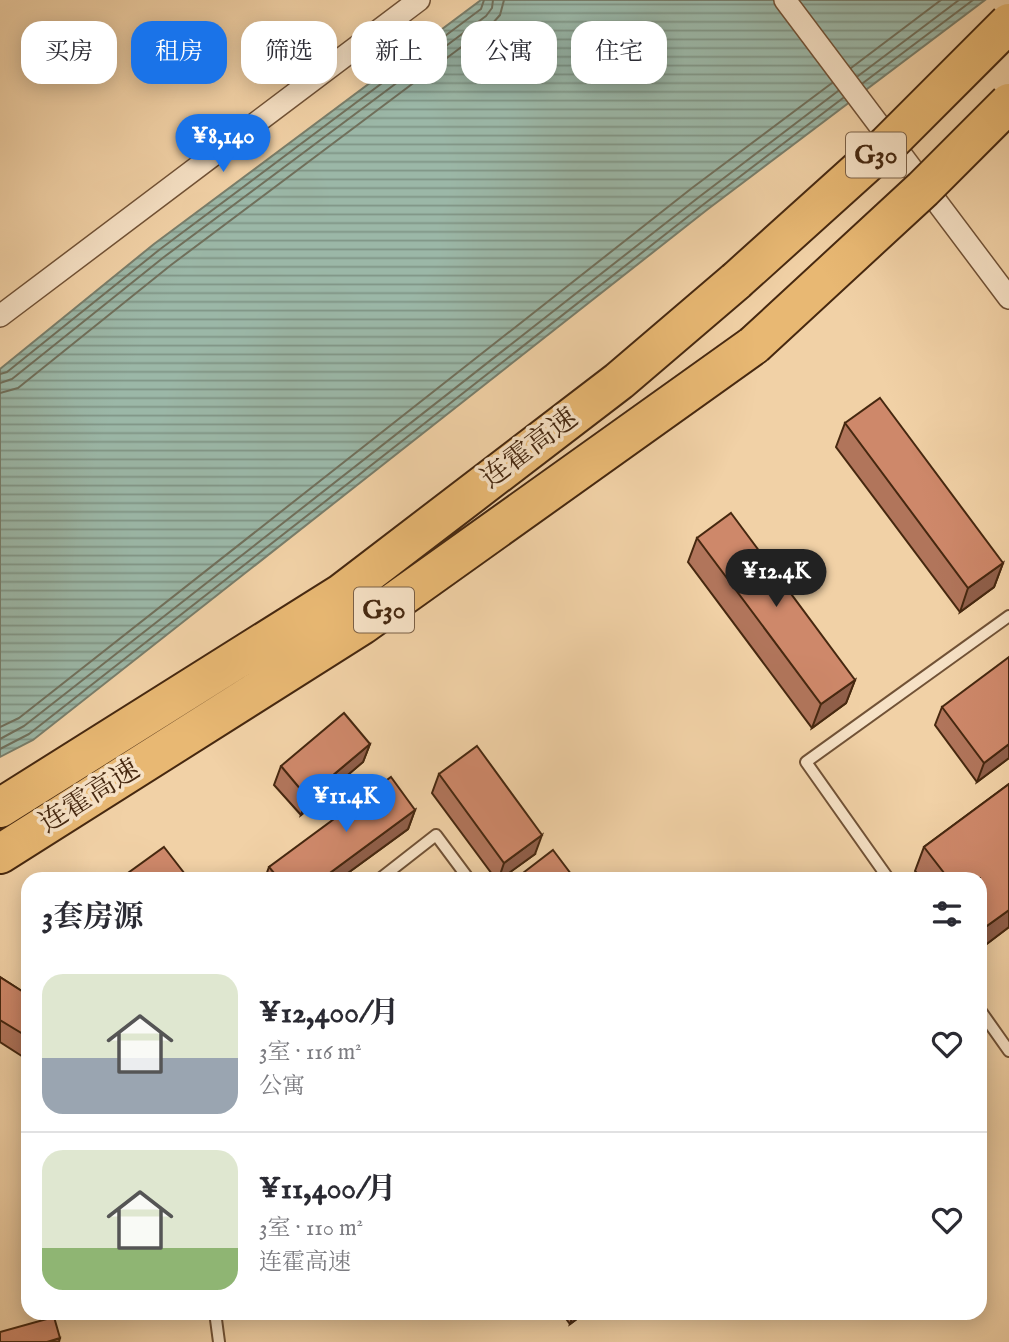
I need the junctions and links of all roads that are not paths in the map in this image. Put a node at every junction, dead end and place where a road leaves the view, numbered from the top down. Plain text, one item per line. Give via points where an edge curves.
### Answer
1 (419, 0) edge
2 (785, 0) edge
3 (1009, 23) edge
4 (1009, 103) edge
5 (1009, 298) edge
6 (0, 316) edge
7 (1009, 616) edge
8 (0, 808) edge
9 (0, 854) edge
10 (389, 872) edge
11 (464, 872) edge
12 (884, 872) edge
13 (987, 1020) edge
14 (1009, 1051) edge
15 (216, 1320) edge
16 (219, 1342) edge

1 - 6 street
2 - 5 street
3 - 8 highway, 连霍高速 / G30, bridge via 888,144 619,381 342,593
4 - 9 highway, 连霍高速 / G30, bridge via 754,345 362,625
7 - 12 lane via 806,762
10 - 11 lane via 436,835
13 - 14 lane
15 - 16 lane

